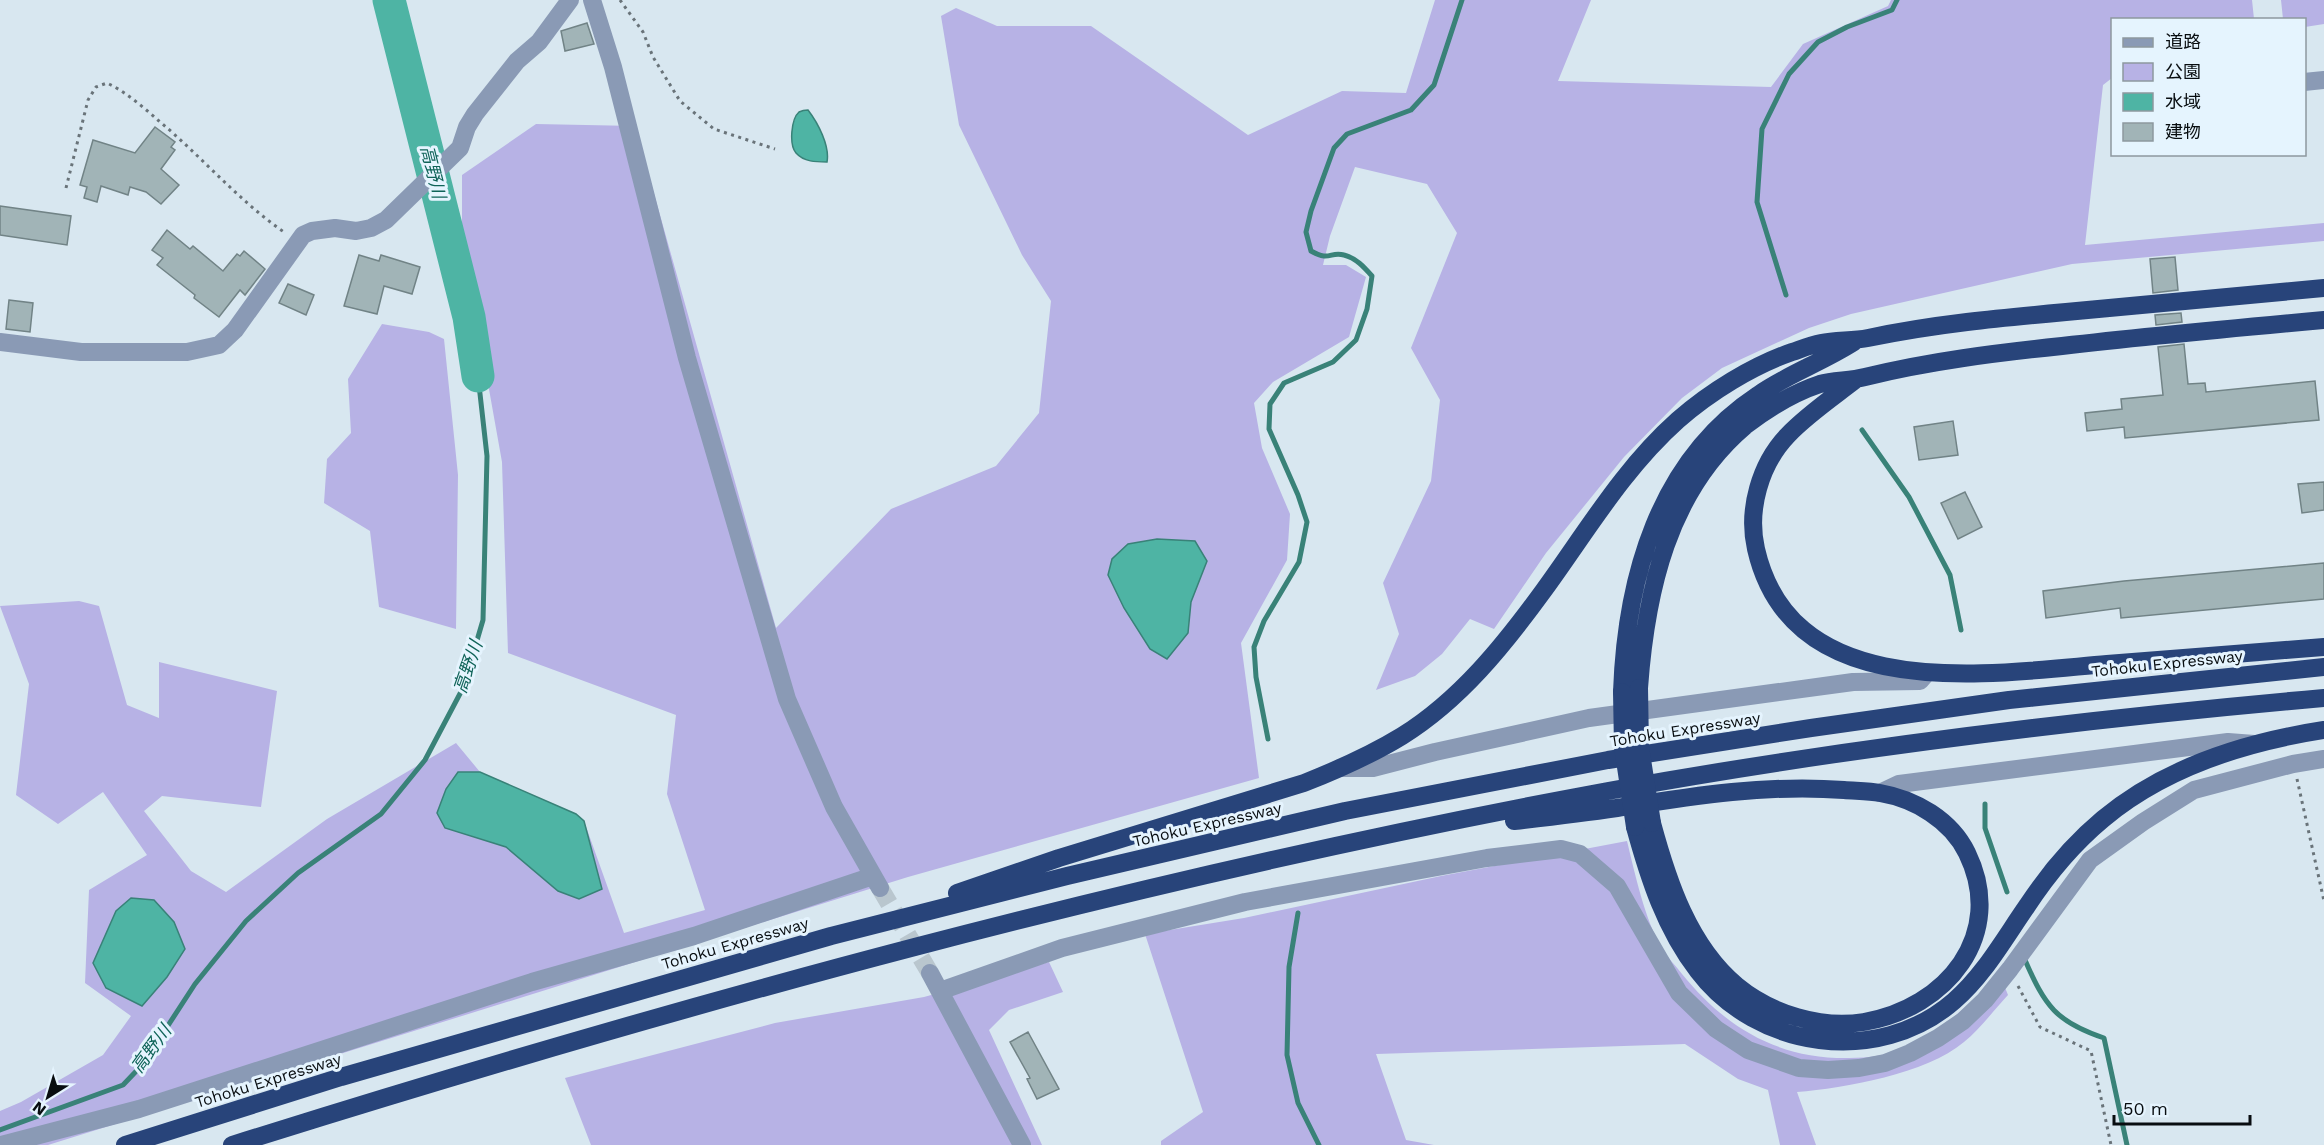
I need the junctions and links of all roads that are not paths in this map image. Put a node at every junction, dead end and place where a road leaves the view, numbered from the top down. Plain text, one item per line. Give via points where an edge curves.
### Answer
1 (570, 0) edge
2 (592, 0) edge
3 (2324, 80) edge
4 (2306, 82) edge
5 (2324, 288) edge
6 (2324, 320) edge
7 (1858, 340) junction
8 (0, 342) edge
9 (1856, 380) junction
10 (2324, 647) edge
11 (2324, 667) edge
12 (1926, 674) junction
13 (1630, 690) junction
14 (2324, 698) edge
15 (2324, 730) edge
16 (2256, 744) junction
17 (2324, 759) edge
18 (1340, 768) junction
19 (1880, 793) junction
20 (1643, 825) junction
21 (1352, 842) junction
22 (831, 936) junction
23 (930, 973) tunnel mouth
24 (940, 991) junction
25 (1, 1145) edge
26 (125, 1145) edge
27 (232, 1145) edge
28 (1022, 1145) edge

1 - 8 street via 539,42 517,61 475,114 460,148 449,160 386,220 371,228 335,228 303,235 235,330 219,345 187,352 81,352
2 - 25 street via 687,358 787,699 834,807 876,882 532,981 139,1109
3 - 4 street
5 - 7 highway via 1957,322
6 - 9 highway via 1983,355
7 - 13 highway via 1757,395 1717,429 1681,474 1654,525 1636,579 1628,615
7 - 18 highway via 1821,343 1790,353 1736,380 1679,420 1630,469 1545,589 1458,693 1402,735
9 - 12 highway via 1787,436 1761,478 1753,520 1761,572 1791,618 1836,651 1866,662
9 - 13 highway via 1822,384 1789,397 1745,427 1708,466 1668,536
10 - 12 highway via 2010,672
11 - 22 highway, Tohoku Expressway via 2009,700 1608,760 1345,811
12 - 18 street via 1920,681 1853,682 1589,718 1373,768
13 - 20 highway, bridge via 1623,747
14 - 21 highway via 2011,731 1818,758 1609,791
15 - 16 highway
16 - 19 street via 2229,742 1899,784
16 - 20 highway via 2174,773 2104,818 2050,874 1988,963 1953,1002 1910,1028 1861,1042 1806,1039 1781,1032 1734,1006 1716,990 1698,972 1668,923 1647,870
17 - 24 street via 2194,790 2143,822 2090,860 2010,969 1963,1021 1910,1053 1859,1068 1799,1068 1749,1050 1709,1023 1679,993 1617,886 1580,854 1561,849 1487,858 1245,902 1062,948
18 - 22 highway via 1262,797 1059,858
19 - 20 highway via 1927,810 1947,826 1975,869 1979,915 1966,958 1938,990 1890,1016 1863,1022 1835,1024 1783,1013 1737,986 1687,922
19 - 21 highway via 1774,788 1717,792
21 - 27 highway via 952,937 599,1033
22 - 26 highway, Tohoku Expressway via 364,1070
23 - 24 street
24 - 28 street

